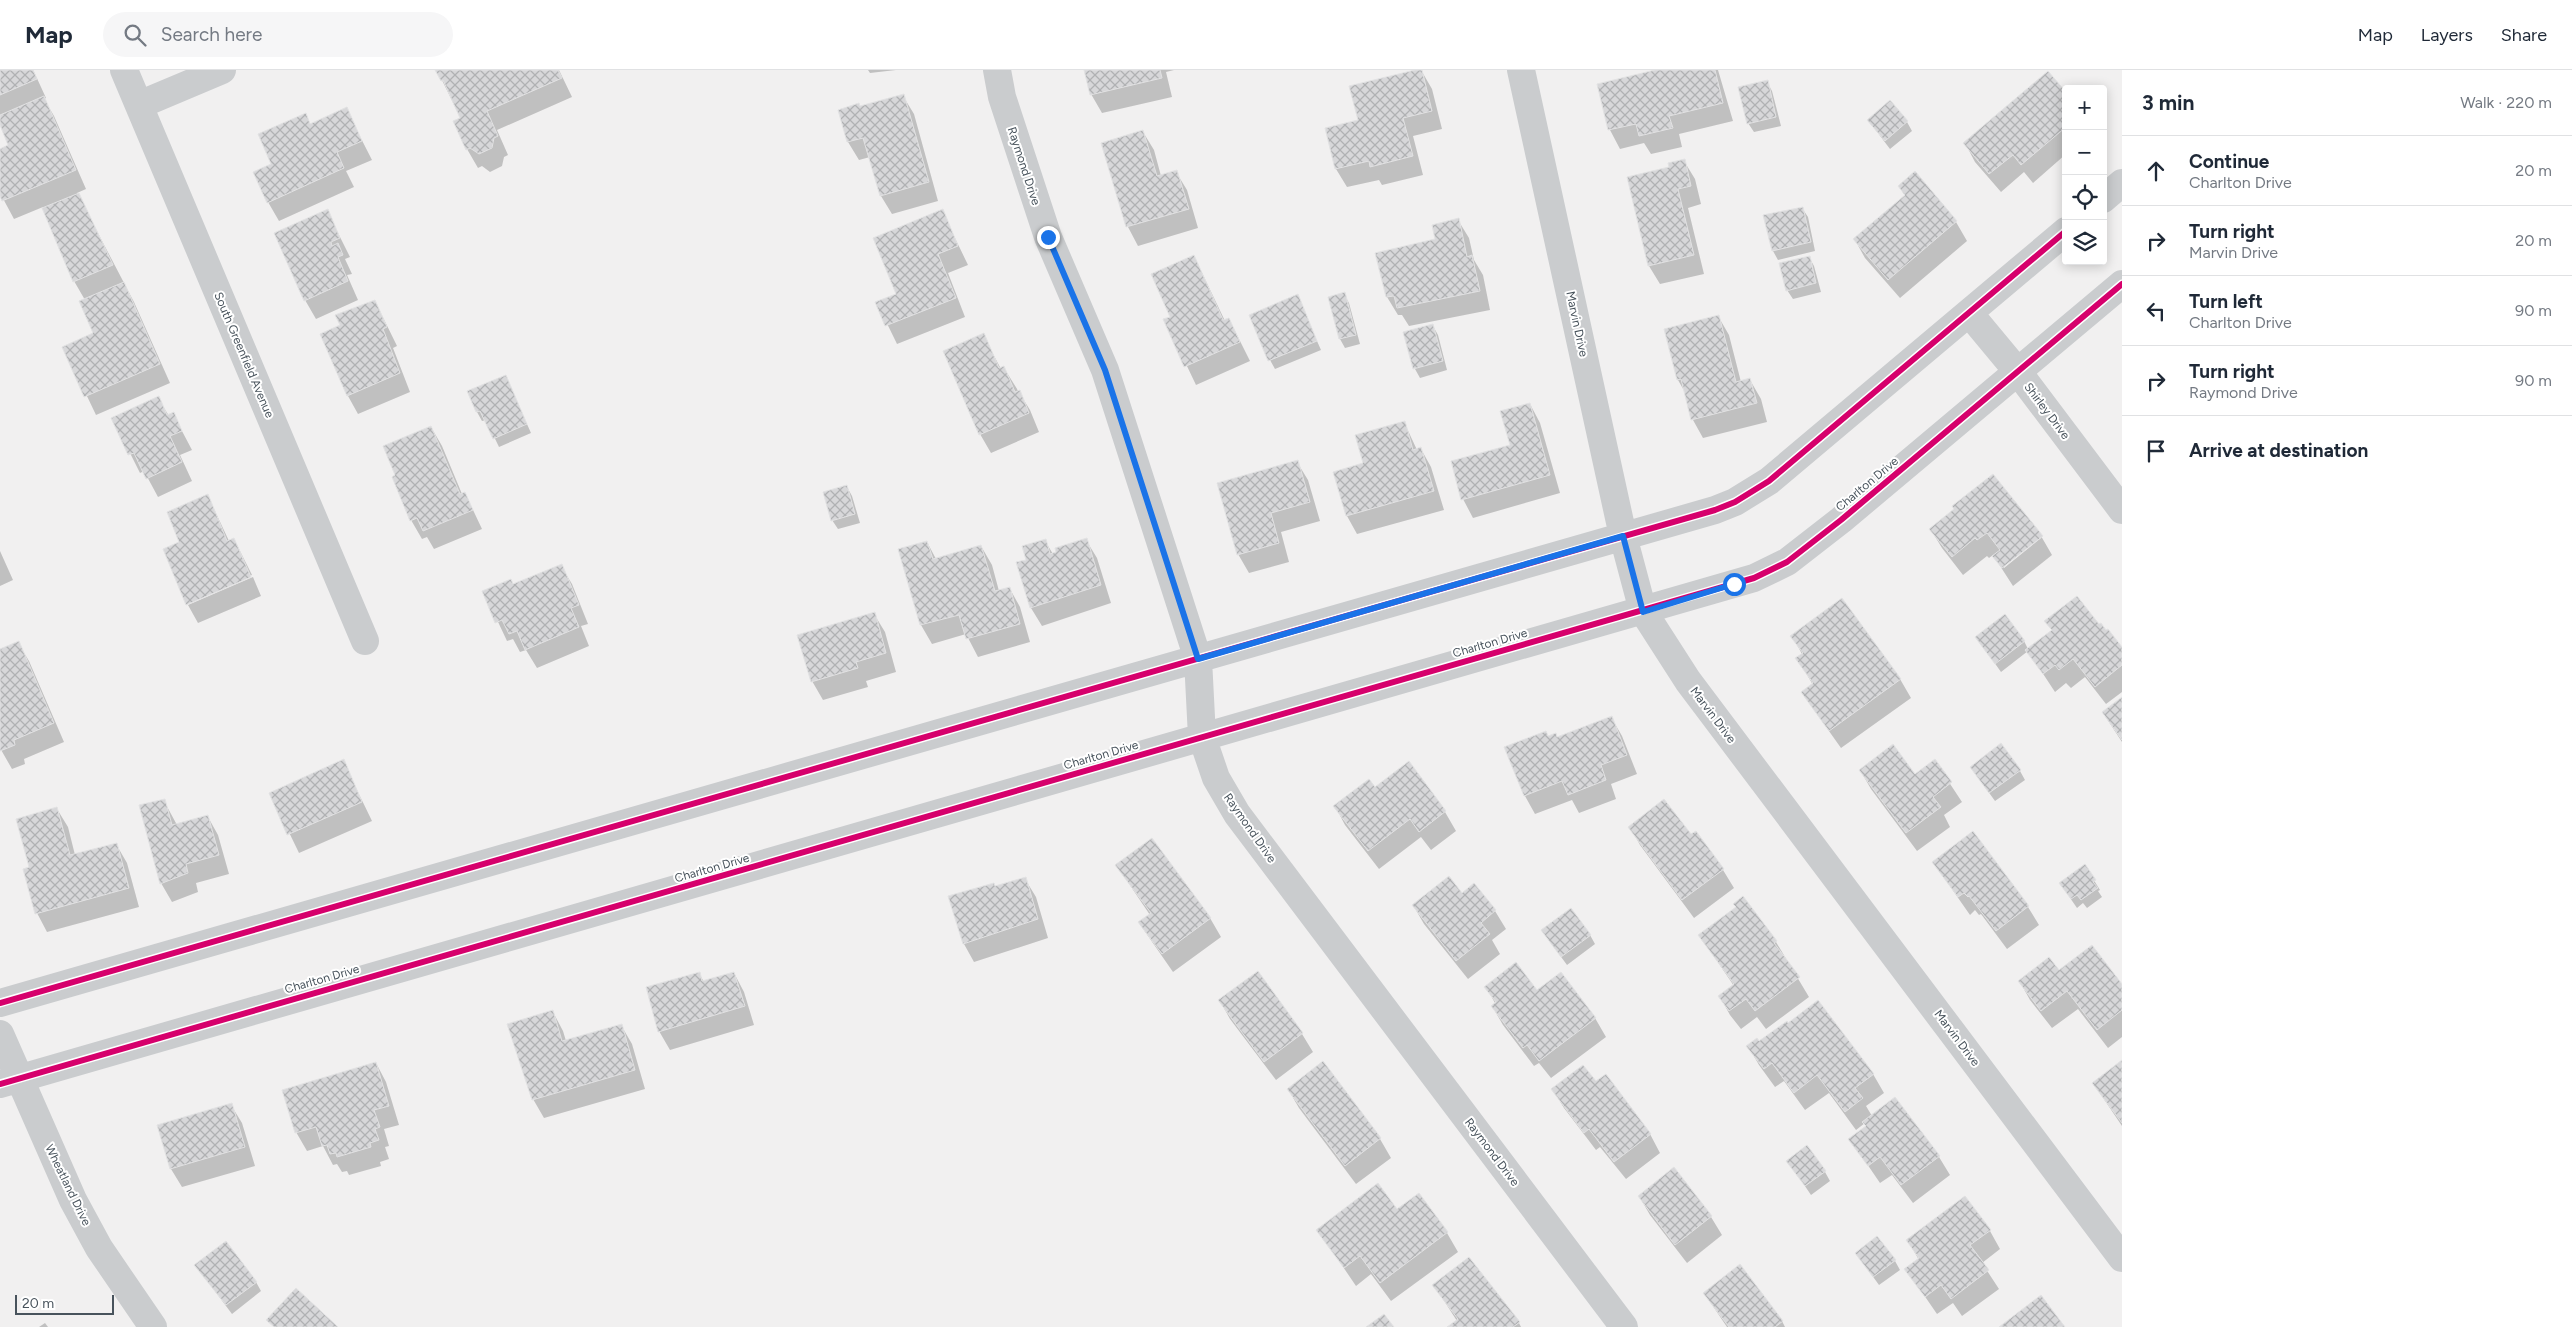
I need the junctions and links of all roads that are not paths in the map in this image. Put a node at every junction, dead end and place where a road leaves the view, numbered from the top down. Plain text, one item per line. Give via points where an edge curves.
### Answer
1 (124, 70) edge
2 (222, 70) edge
3 (997, 70) edge
4 (1521, 70) edge
5 (139, 106) junction
6 (2122, 182) edge
7 (2107, 195) edge
8 (2062, 234) edge
9 (2122, 284) edge
10 (1969, 313) junction
11 (2018, 372) junction
12 (2122, 510) edge
13 (1623, 536) junction
14 (1643, 612) junction
15 (365, 641) dead end
16 (1198, 659) junction
17 (1202, 737) junction
18 (0, 1003) edge
19 (0, 1034) edge
20 (9, 1081) edge
21 (2122, 1258) edge
22 (153, 1327) edge
23 (1624, 1327) edge

1 - 5 street, South Greenfield Avenue
2 - 5 street
3 - 16 street, Raymond Drive via 1002,97 1048,237 1105,370
4 - 13 street, Marvin Drive
5 - 15 street, South Greenfield Avenue
6 - 7 street
8 - 10 street
9 - 11 street, Charlton Drive
10 - 11 street, Shirley Drive
10 - 13 street via 1752,493 1715,510
11 - 12 street, Shirley Drive
11 - 14 street, Charlton Drive via 1842,520 1787,562 1754,578
13 - 14 street, Marvin Drive
13 - 16 street
14 - 17 street, Charlton Drive
14 - 21 street, Marvin Drive via 1688,681
16 - 17 street, Raymond Drive
16 - 18 street
17 - 20 street, Charlton Drive
17 - 23 street, Raymond Drive via 1216,778 1237,814
19 - 20 street, Wheatland Drive
20 - 22 street, Wheatland Drive via 100,1248

